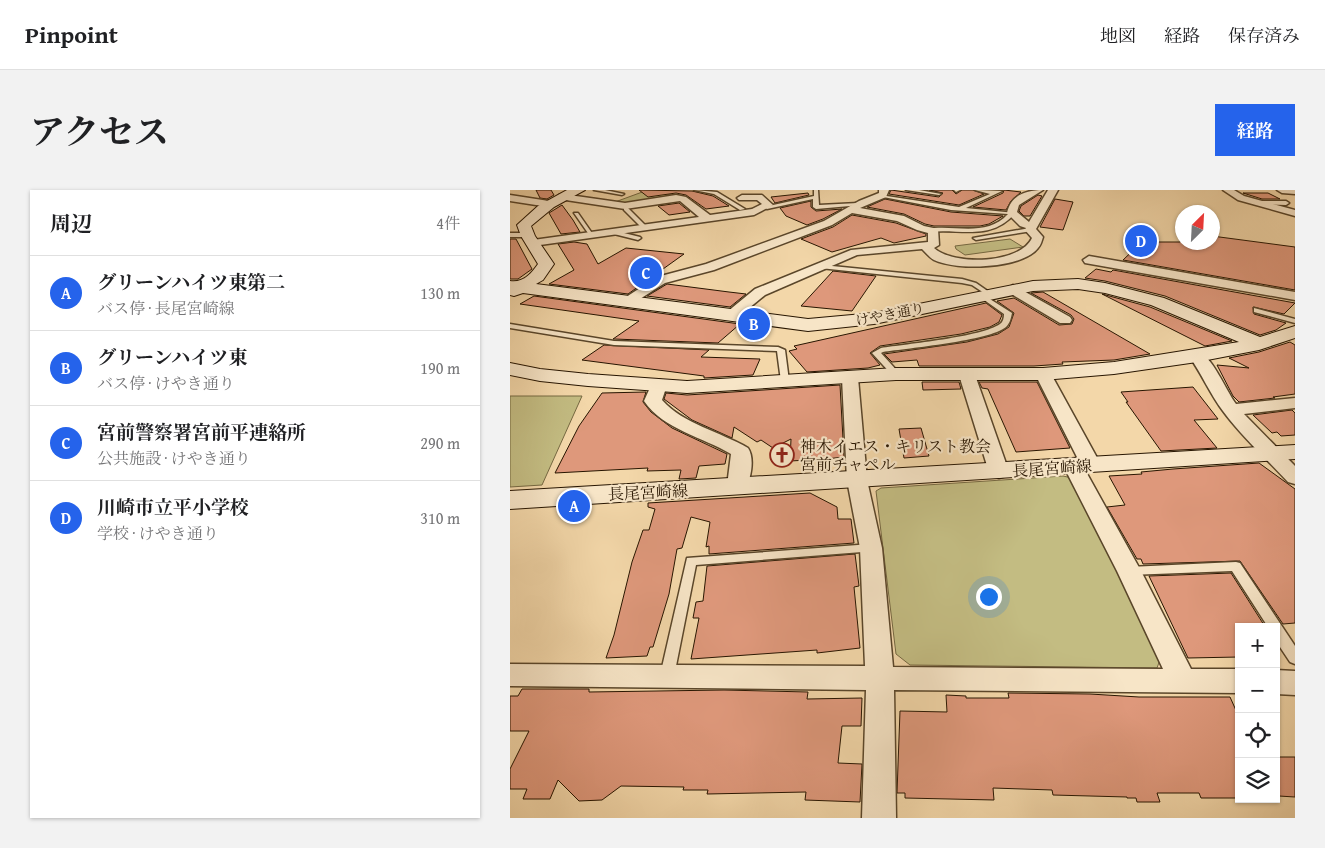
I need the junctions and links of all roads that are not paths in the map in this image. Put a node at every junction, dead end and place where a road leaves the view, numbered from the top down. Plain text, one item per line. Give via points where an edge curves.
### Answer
1 (579, 190) edge
2 (596, 190) edge
3 (696, 190) edge
4 (816, 190) edge
5 (908, 190) edge
6 (977, 190) edge
7 (1038, 190) edge
8 (1053, 190) edge
9 (1228, 190) edge
10 (1282, 190) edge
11 (1295, 191) edge
12 (708, 192) junction
13 (997, 192) edge
14 (622, 194) dead end
15 (939, 194) dead end
16 (562, 197) junction
17 (816, 197) junction
18 (884, 197) edge
19 (510, 198) edge
20 (742, 198) dead end
21 (683, 199) junction
22 (1286, 203) dead end
23 (549, 204) junction
24 (1260, 204) junction
25 (859, 205) junction
26 (767, 207) junction
27 (742, 208) dead end
28 (961, 208) dead end
29 (626, 209) dead end
30 (978, 211) junction
31 (1012, 213) junction
32 (1295, 213) edge
33 (576, 214) dead end
34 (970, 215) dead end
35 (516, 216) dead end
36 (533, 216) junction
37 (708, 218) junction
38 (644, 227) junction
39 (1031, 228) junction
40 (929, 230) junction
41 (612, 232) junction
42 (592, 235) junction
43 (523, 238) edge
44 (638, 238) dead end
45 (976, 238) dead end
46 (926, 247) junction
47 (1090, 260) dead end
48 (822, 267) junction
49 (514, 289) edge
50 (1013, 289) junction
51 (984, 294) junction
52 (1295, 296) edge
53 (627, 301) junction
54 (1257, 310) dead end
55 (732, 315) junction
56 (1065, 320) dead end
57 (510, 326) edge
58 (1294, 331) edge
59 (1259, 344) junction
60 (1196, 356) junction
61 (510, 369) edge
62 (896, 374) junction
63 (1043, 374) junction
64 (967, 375) junction
65 (850, 378) junction
66 (785, 381) junction
67 (659, 385) junction
68 (1295, 403) edge
69 (1231, 410) junction
70 (1284, 453) edge
71 (1082, 466) junction
72 (999, 472) junction
73 (1295, 478) edge
74 (857, 480) junction
75 (736, 486) junction
76 (510, 500) edge
77 (871, 548) junction
78 (1130, 571) junction
79 (1273, 623) edge
80 (1280, 634) edge
81 (1295, 658) edge
82 (510, 675) edge
83 (667, 676) junction
84 (880, 677) junction
85 (1182, 680) junction
86 (1235, 681) edge
87 (1280, 682) edge
88 (1295, 683) edge
89 (880, 818) edge

1 - 16 street
2 - 14 lane
3 - 12 lane
4 - 17 lane
5 - 15 lane
6 - 13 lane
7 - 31 street via 1019,199
8 - 39 street
9 - 24 street
10 - 11 street
12 - 21 lane
12 - 27 lane
13 - 28 lane
16 - 21 street via 625,206
16 - 23 street
17 - 25 lane via 816,206
17 - 26 lane
18 - 25 street
18 - 30 lane
19 - 23 street
20 - 26 street via 759,197
21 - 37 street
22 - 24 lane
23 - 36 street
24 - 32 street
25 - 40 street
25 - 53 street via 828,223 710,268 661,280
26 - 37 street via 754,212
29 - 38 lane
30 - 31 lane
30 - 34 lane
31 - 39 street
31 - 40 lane via 1007,221 988,228
33 - 42 lane
35 - 36 street
36 - 43 street via 524,225
37 - 38 street
38 - 41 street
39 - 45 lane
39 - 46 street via 1038,237 1032,250 1016,258 996,262 939,258
40 - 46 street via 934,232 933,245
41 - 42 street
41 - 44 lane
42 - 43 street
43 - 49 street via 546,264 537,278
46 - 48 street via 855,252
47 - 52 street
48 - 51 lane via 962,281 974,284
48 - 55 street via 760,292
49 - 53 street, けやき通り
50 - 51 street, けやき通り
50 - 56 street
50 - 59 street, けやき通り via 1049,284 1123,290 1153,299
51 - 55 street, けやき通り via 830,325
51 - 62 lane via 1008,313 1003,326 876,353
53 - 55 street, けやき通り
54 - 58 lane
57 - 66 lane via 614,343 778,349 781,350
58 - 59 street
59 - 60 street
60 - 63 street
60 - 69 street
61 - 67 street via 540,375
62 - 64 street
62 - 65 street
63 - 64 street
63 - 71 street
64 - 72 street
65 - 66 street
65 - 74 street
66 - 67 street via 687,387
67 - 75 street via 653,401 658,408 741,452
68 - 69 street
69 - 70 street
70 - 71 street, 長尾宮崎線
70 - 73 street
71 - 72 street, 長尾宮崎線
71 - 78 street
72 - 74 street, 長尾宮崎線
74 - 75 street, 長尾宮崎線
74 - 77 street
75 - 76 street, 長尾宮崎線
77 - 83 lane via 691,561
77 - 84 street
78 - 79 lane via 1236,566
78 - 85 street
80 - 81 lane
82 - 83 street
83 - 84 street
84 - 85 street
84 - 89 street
85 - 86 street
87 - 88 street

